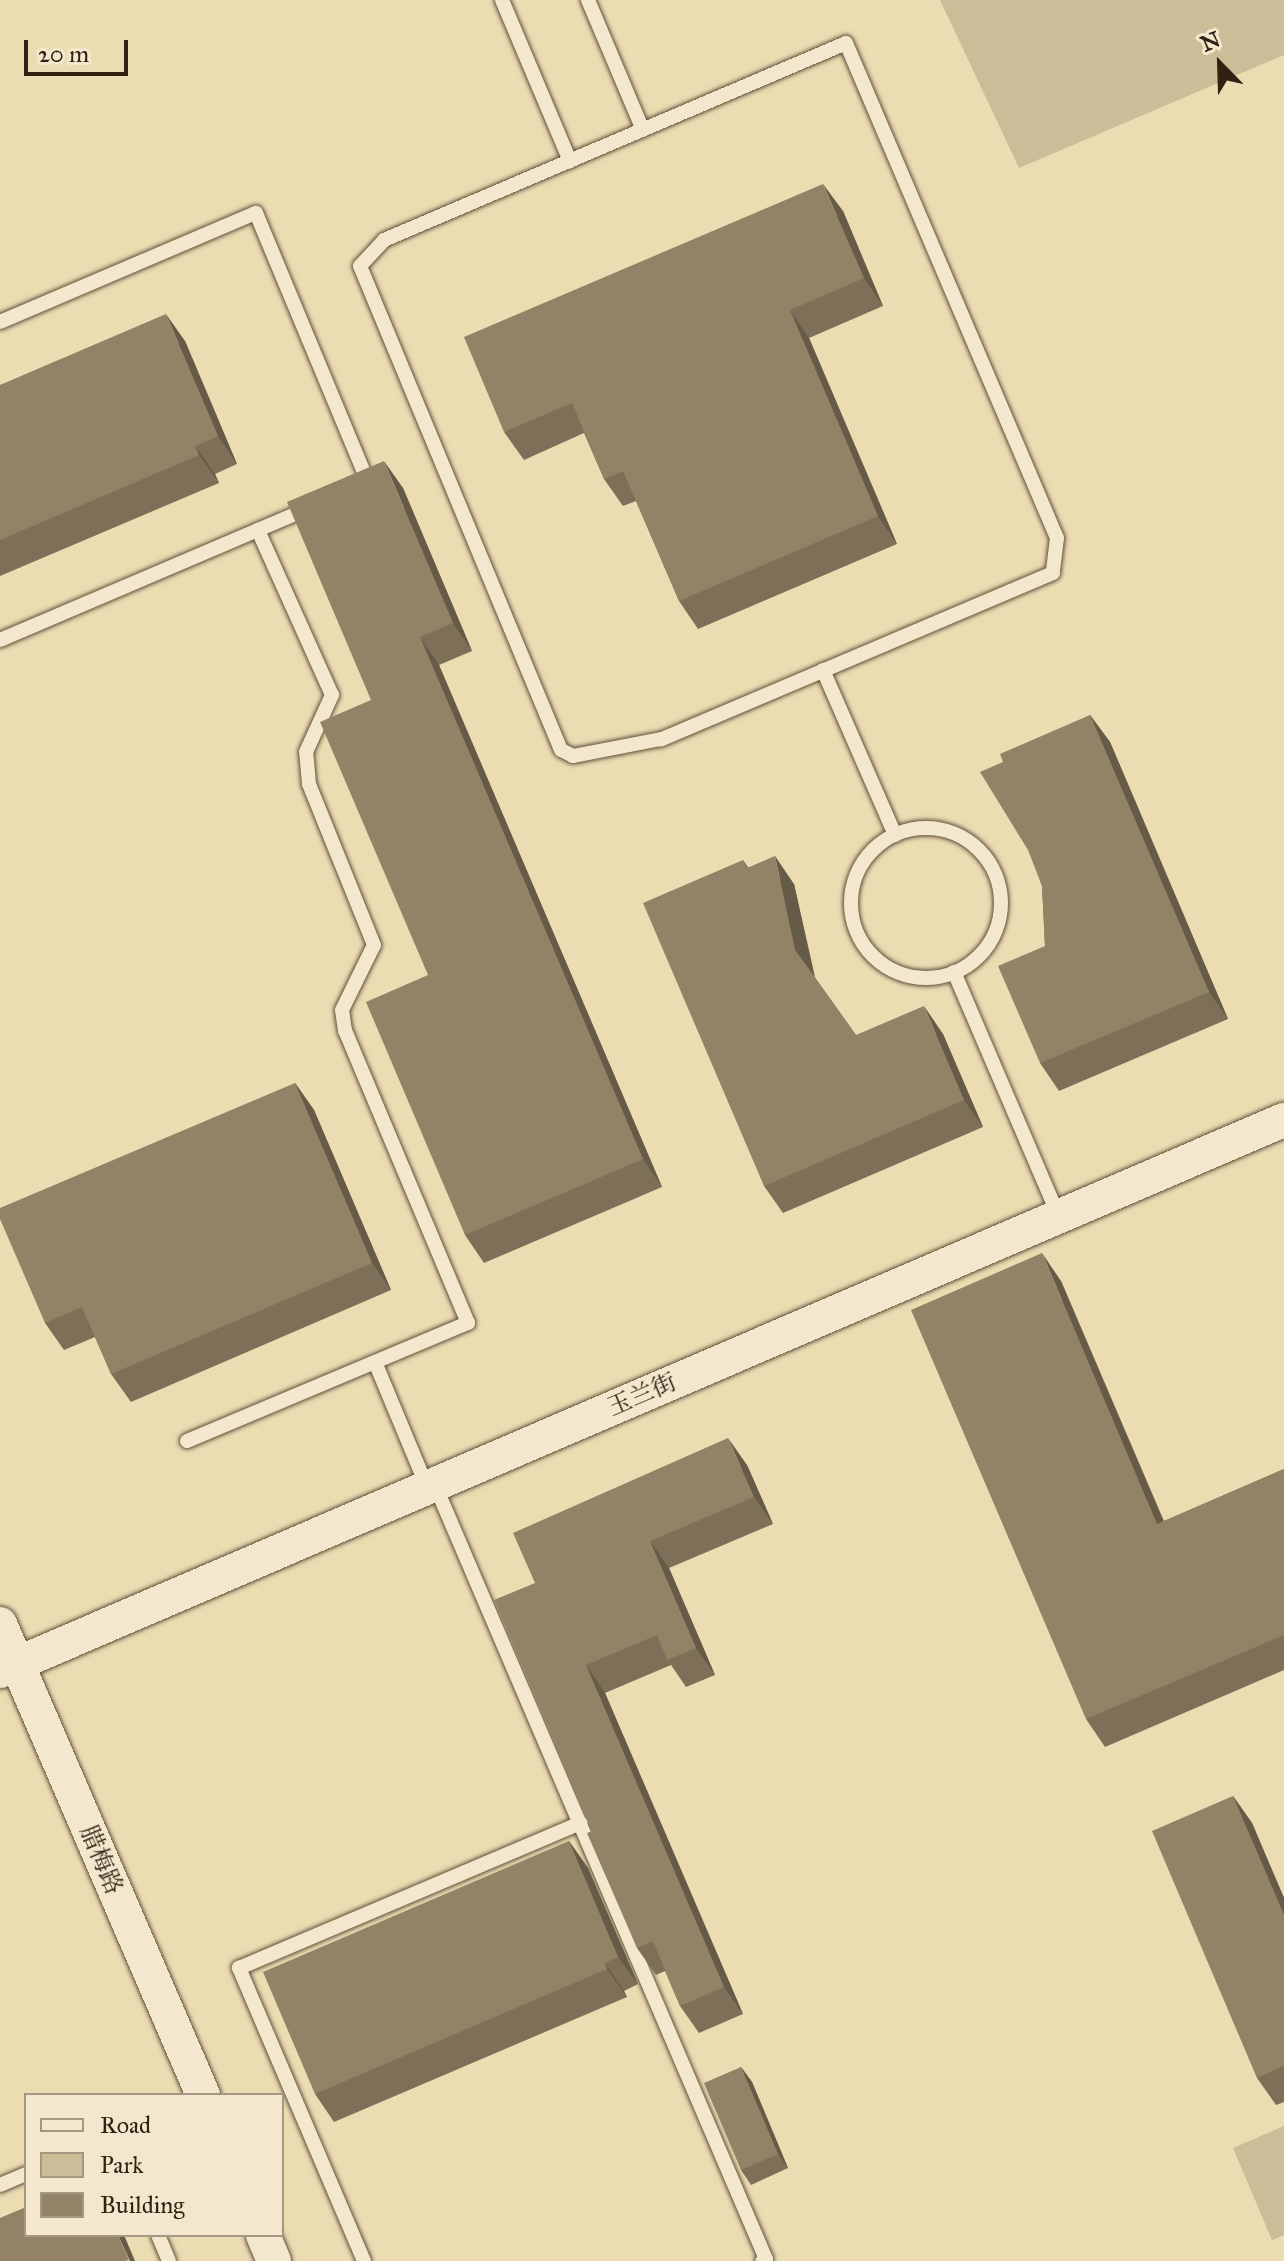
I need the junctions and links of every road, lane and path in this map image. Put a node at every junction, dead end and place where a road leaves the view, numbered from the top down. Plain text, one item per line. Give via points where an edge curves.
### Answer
1 (502, 0) edge
2 (588, 0) edge
3 (643, 130) junction
4 (570, 161) junction
5 (0, 322) edge
6 (357, 487) edge
7 (328, 499) edge
8 (258, 530) junction
9 (0, 640) edge
10 (823, 670) junction
11 (895, 835) junction
12 (954, 972) junction
13 (1284, 1120) edge
14 (1059, 1217) junction
15 (375, 1362) junction
16 (187, 1441) dead end
17 (431, 1486) junction
18 (0, 1624) edge
19 (8, 1667) edge
20 (580, 1823) junction
21 (202, 2093) edge
22 (24, 2175) edge
23 (0, 2185) edge
24 (159, 2237) edge
25 (264, 2237) edge
26 (169, 2261) edge
27 (274, 2261) edge
28 (364, 2261) edge
29 (762, 2261) edge

1 - 4 lane
2 - 3 lane
3 - 4 lane
3 - 10 lane via 846,43 1057,538 1053,573
4 - 10 lane via 384,240 360,266 561,750 587,755 661,739
5 - 6 lane via 256,213 371,481
7 - 8 lane
8 - 9 lane
8 - 15 lane via 332,695 306,752 309,784 374,945 342,1010 345,1031 468,1323
10 - 11 lane
11 - 12 lane via 859,867 852,887 854,927 863,944 892,970 930,978
11 - 12 lane via 926,827 963,837 978,848 998,880 1000,919 992,937 982,953
12 - 14 lane
13 - 14 street, 玉兰街
14 - 17 street, 玉兰街
15 - 16 lane
15 - 17 lane
17 - 19 street, 玉兰街
17 - 20 lane
18 - 19 street, 腊梅路
19 - 21 street, 腊梅路
20 - 28 lane via 239,1968
20 - 29 lane via 766,2259
22 - 23 lane
24 - 26 lane
25 - 27 street

